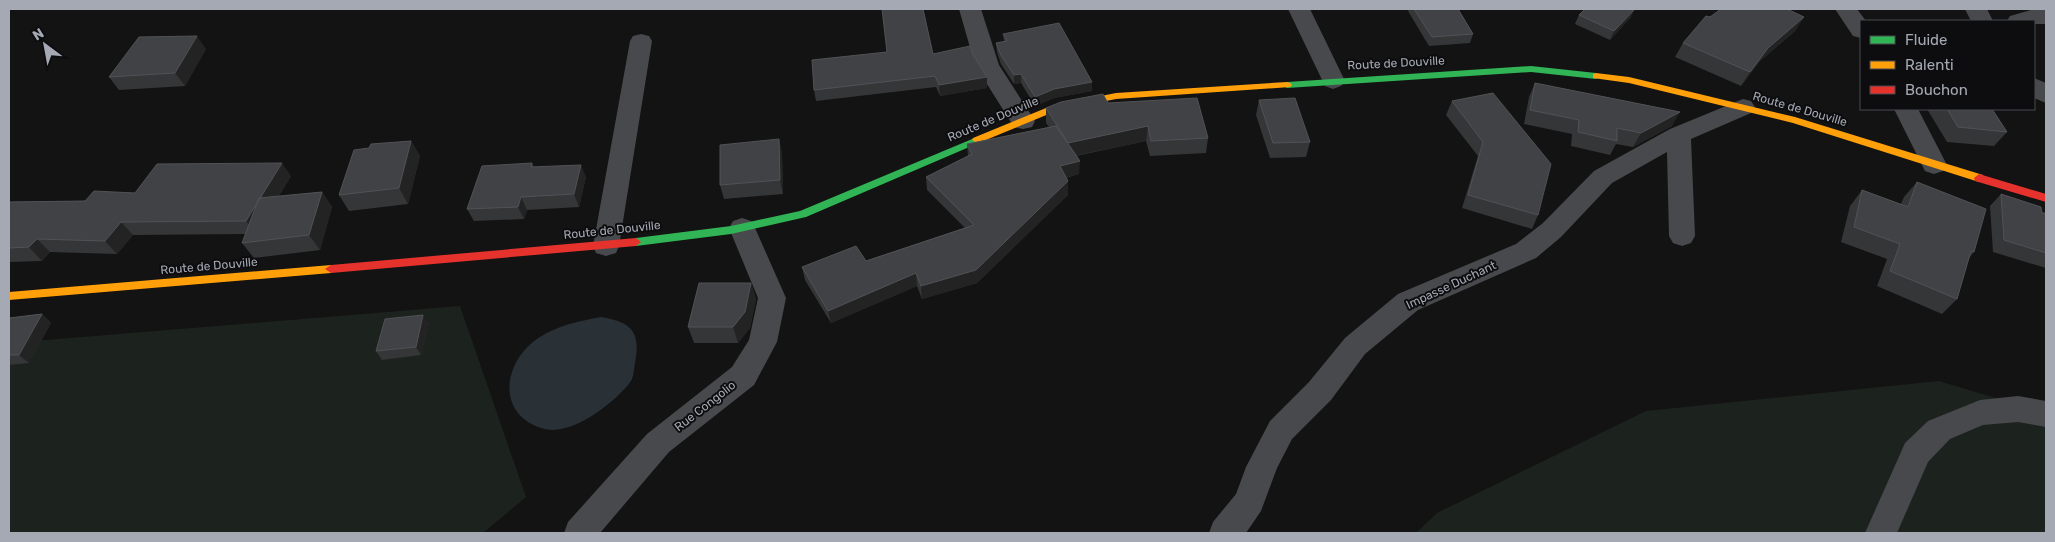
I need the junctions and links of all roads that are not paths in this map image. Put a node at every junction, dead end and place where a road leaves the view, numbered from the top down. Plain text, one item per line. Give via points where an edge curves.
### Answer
1 (970, 9) edge
2 (1299, 9) edge
3 (1846, 9) edge
4 (2046, 17) edge
5 (2021, 20) edge
6 (1860, 30) edge
7 (641, 41) dead end
8 (1333, 81) junction
9 (2035, 87) edge
10 (2046, 95) edge
11 (1743, 107) junction
12 (1906, 110) edge
13 (1023, 121) junction
14 (1679, 136) junction
15 (1934, 165) junction
16 (2046, 198) edge
17 (742, 228) junction
18 (1682, 236) dead end
19 (606, 246) junction
20 (9, 296) edge
21 (2046, 414) edge
22 (580, 533) edge
23 (1224, 533) edge
24 (1881, 533) edge

1 - 13 street via 988,66
2 - 8 street
3 - 6 street
4 - 5 street
7 - 19 street
8 - 11 main road, Route de Douville via 1532,69 1628,80
8 - 13 main road, Route de Douville via 1116,96 1054,108
9 - 10 street
11 - 14 street, Impasse Duchant
11 - 15 main road, Route de Douville via 1795,120
12 - 15 street
13 - 17 main road, Route de Douville via 802,214
14 - 18 street
14 - 23 street, Impasse Duchant via 1603,177 1552,230 1526,251 1408,302 1356,346 1320,391 1281,430 1262,467 1250,501
15 - 16 main road, Route de Douville
17 - 19 main road, Route de Douville
17 - 22 street, Rue Congolio via 772,298 763,342 743,376 658,442
19 - 20 main road, Route de Douville
21 - 24 street via 2018,409 1980,413 1940,430 1916,453

